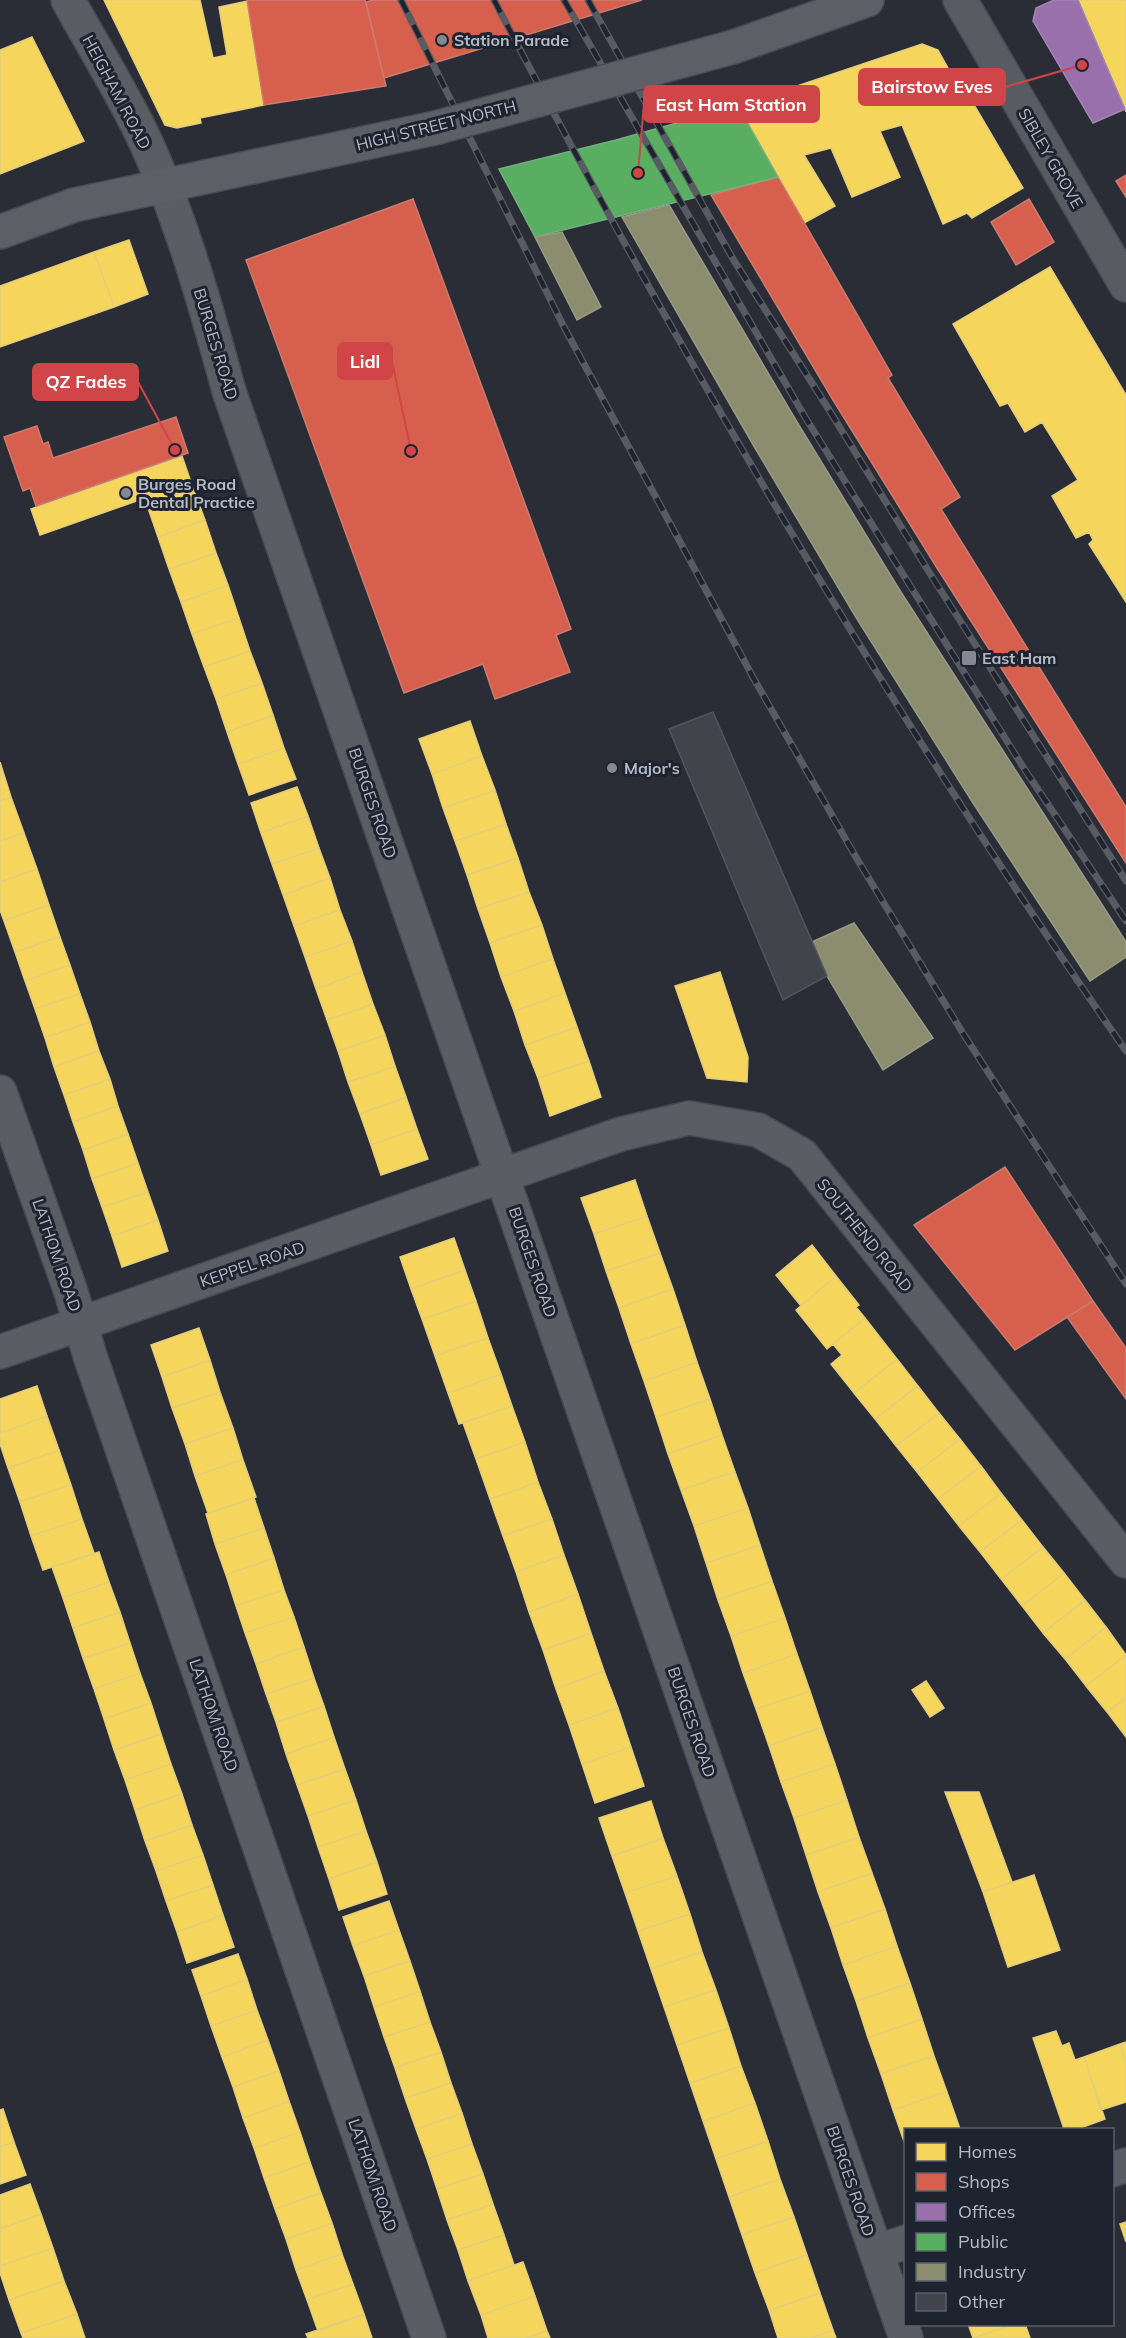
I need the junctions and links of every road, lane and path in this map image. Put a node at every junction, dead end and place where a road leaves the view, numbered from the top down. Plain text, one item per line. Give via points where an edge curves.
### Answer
1 (68, 0) edge
2 (867, 0) edge
3 (960, 0) edge
4 (164, 185) junction
5 (0, 232) edge
6 (1126, 285) edge
7 (0, 1092) edge
8 (503, 1175) junction
9 (81, 1324) junction
10 (0, 1352) edge
11 (1126, 1561) edge
12 (891, 2247) edge
13 (904, 2326) edge
14 (429, 2338) edge

1 - 4 street, HEIGHAM ROAD via 140,131
2 - 4 main road, HIGH STREET NORTH, bridge via 733,47 435,128
3 - 6 main road, SIBLEY GROVE
4 - 5 main road, HIGH STREET NORTH via 74,205
4 - 8 street, BURGES ROAD via 202,295 229,391
7 - 9 street, LATHOM ROAD
8 - 9 street, KEPPEL ROAD
8 - 11 street, SOUTHEND ROAD via 621,1134 689,1118 758,1130 802,1155
8 - 12 street, BURGES ROAD
9 - 10 street, KEPPEL ROAD
9 - 14 street, LATHOM ROAD
12 - 13 street, BURGES ROAD

